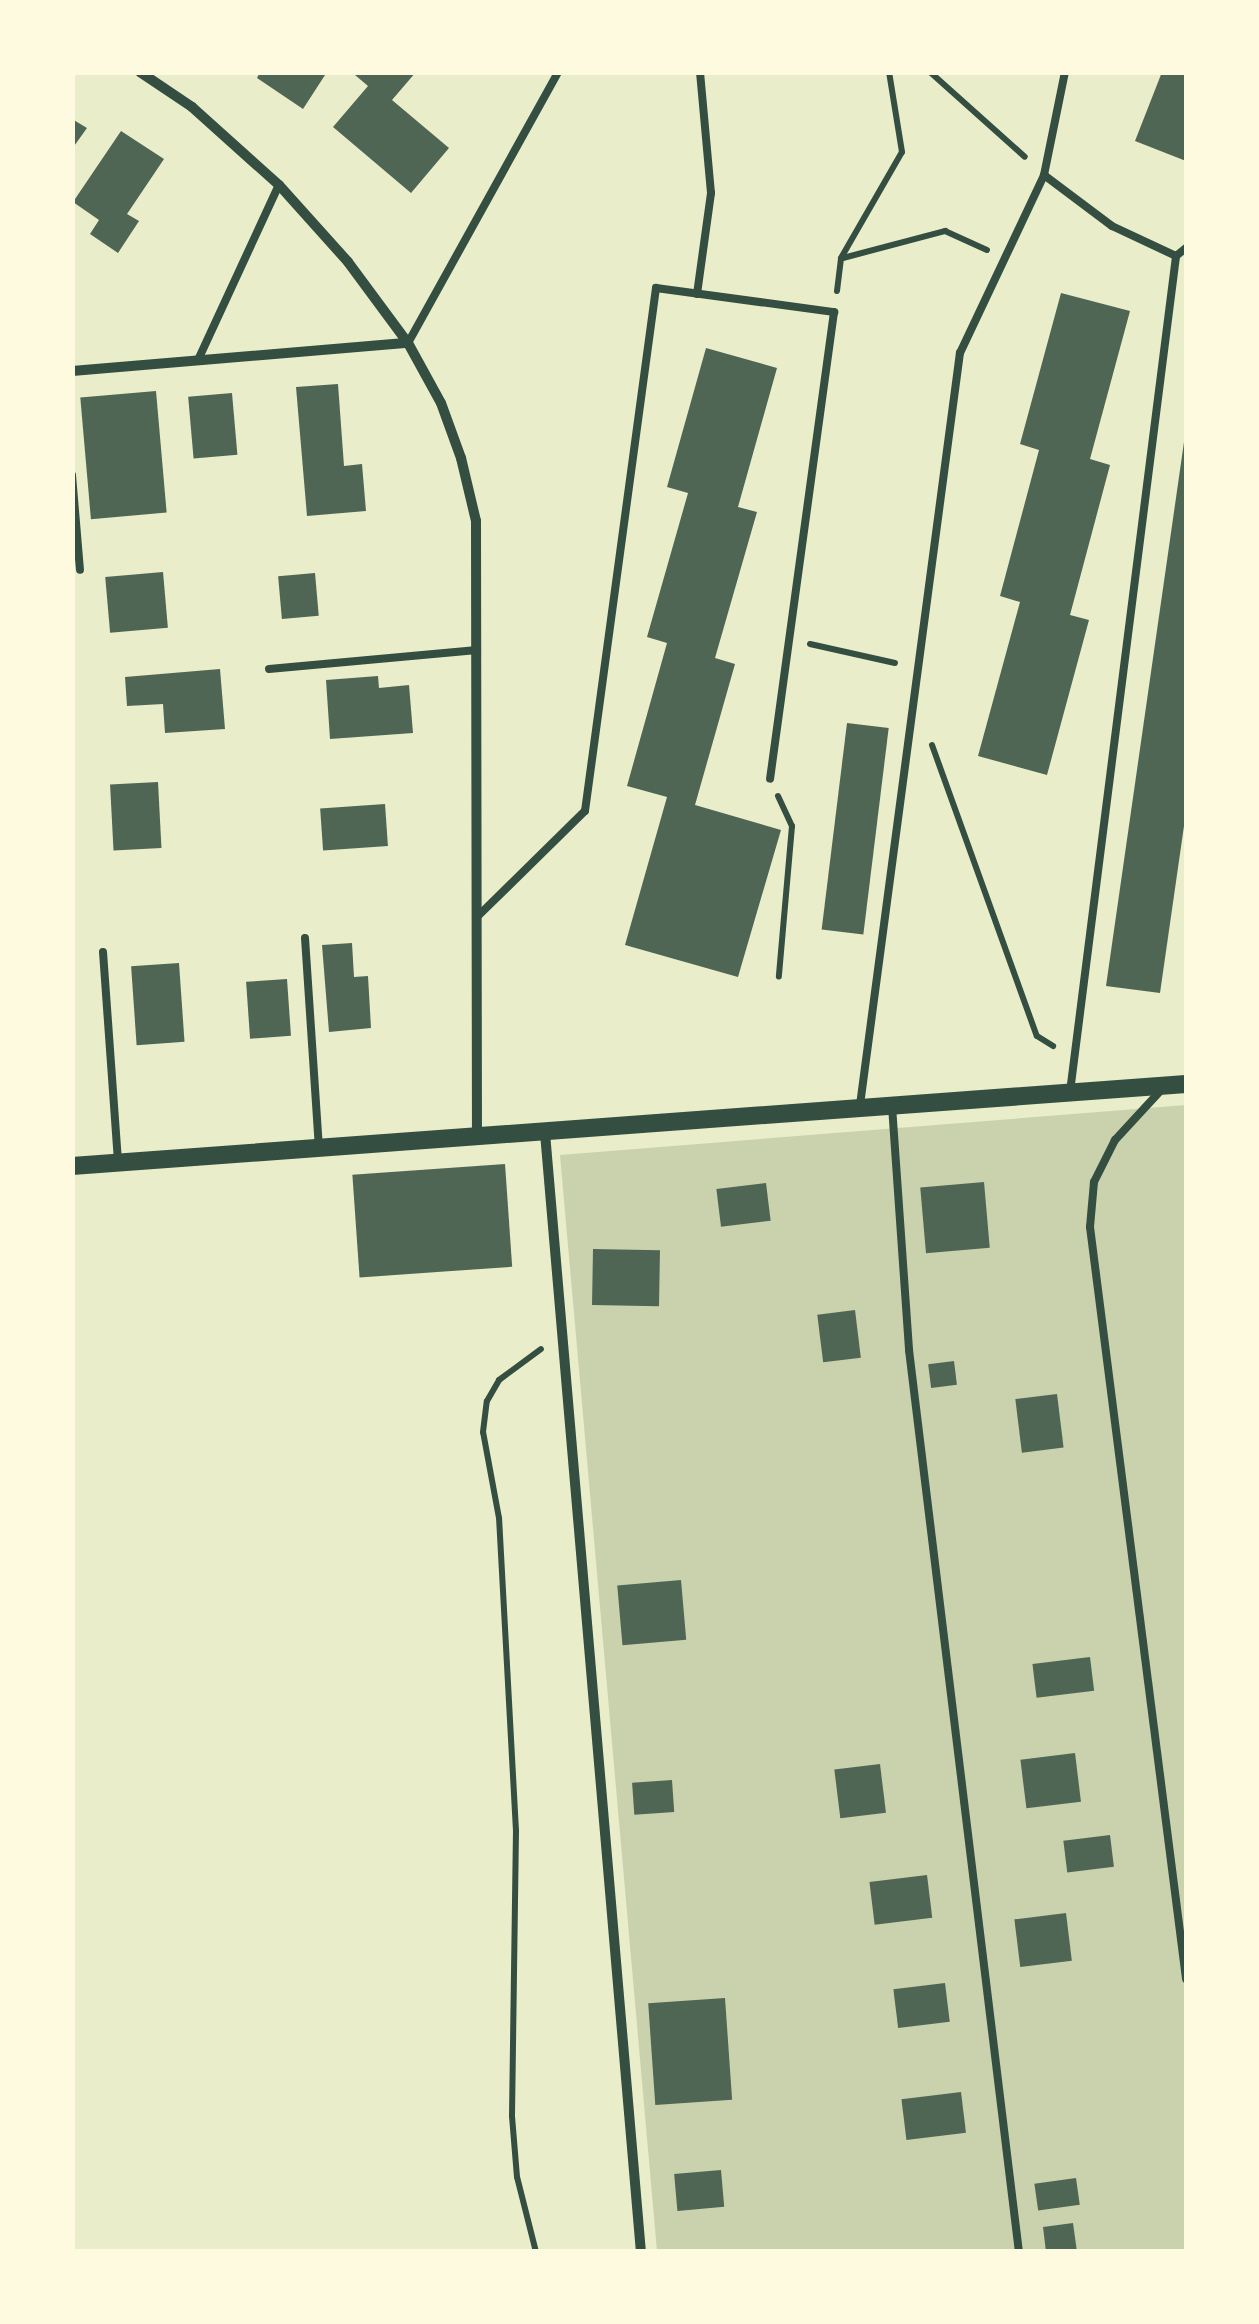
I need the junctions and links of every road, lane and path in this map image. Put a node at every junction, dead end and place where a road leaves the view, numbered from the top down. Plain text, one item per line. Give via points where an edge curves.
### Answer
1 (140, 72) edge
2 (558, 72) edge
3 (700, 72) edge
4 (889, 72) edge
5 (930, 72) edge
6 (1065, 72) edge
7 (1044, 174) junction
8 (279, 185) junction
9 (1186, 248) edge
10 (985, 249) dead end
11 (1176, 256) junction
12 (697, 294) junction
13 (408, 342) junction
14 (198, 360) junction
15 (72, 371) edge
16 (72, 475) edge
17 (80, 570) dead end
18 (833, 649) dead end
19 (477, 650) junction
20 (888, 661) dead end
21 (269, 669) dead end
22 (914, 697) junction
23 (770, 779) dead end
24 (792, 826) dead end
25 (477, 916) junction
26 (305, 938) dead end
27 (103, 952) dead end
28 (780, 976) dead end
29 (1074, 1059) junction
30 (1186, 1084) edge
31 (1166, 1085) junction
32 (1070, 1092) junction
33 (892, 1106) junction
34 (860, 1109) junction
35 (546, 1134) junction
36 (477, 1138) junction
37 (320, 1148) junction
38 (118, 1162) junction
39 (72, 1166) edge
40 (561, 1312) junction
41 (1186, 1979) edge
42 (536, 2252) edge
43 (641, 2252) edge
44 (1019, 2252) edge

1 - 8 street via 192,107
2 - 13 lane
3 - 12 lane via 711,193
4 - 10 path via 902,152 842,258 945,231
5 - 7 path
6 - 7 lane
7 - 11 lane via 1112,226
7 - 22 lane via 960,353
8 - 13 street
8 - 14 lane
9 - 11 lane
11 - 29 lane
12 - 23 lane via 834,312
12 - 25 lane via 656,288 585,811
13 - 14 street
13 - 19 street via 462,458 476,521
14 - 15 street
16 - 17 lane
18 - 20 path
19 - 21 lane
19 - 25 street
22 - 29 path via 1037,1036
22 - 34 lane
24 - 28 path
25 - 36 street
26 - 37 lane
27 - 38 lane
29 - 32 lane
30 - 31 street
31 - 32 street
31 - 41 lane via 1115,1140 1094,1182 1090,1227
32 - 33 street
33 - 34 street
33 - 44 lane via 909,1350
34 - 35 street
35 - 36 street
35 - 40 street
36 - 37 street
37 - 38 street
38 - 39 street
40 - 42 path via 540,1350 499,1380 487,1401 483,1432 499,1518 516,1831 512,2116
40 - 43 street

